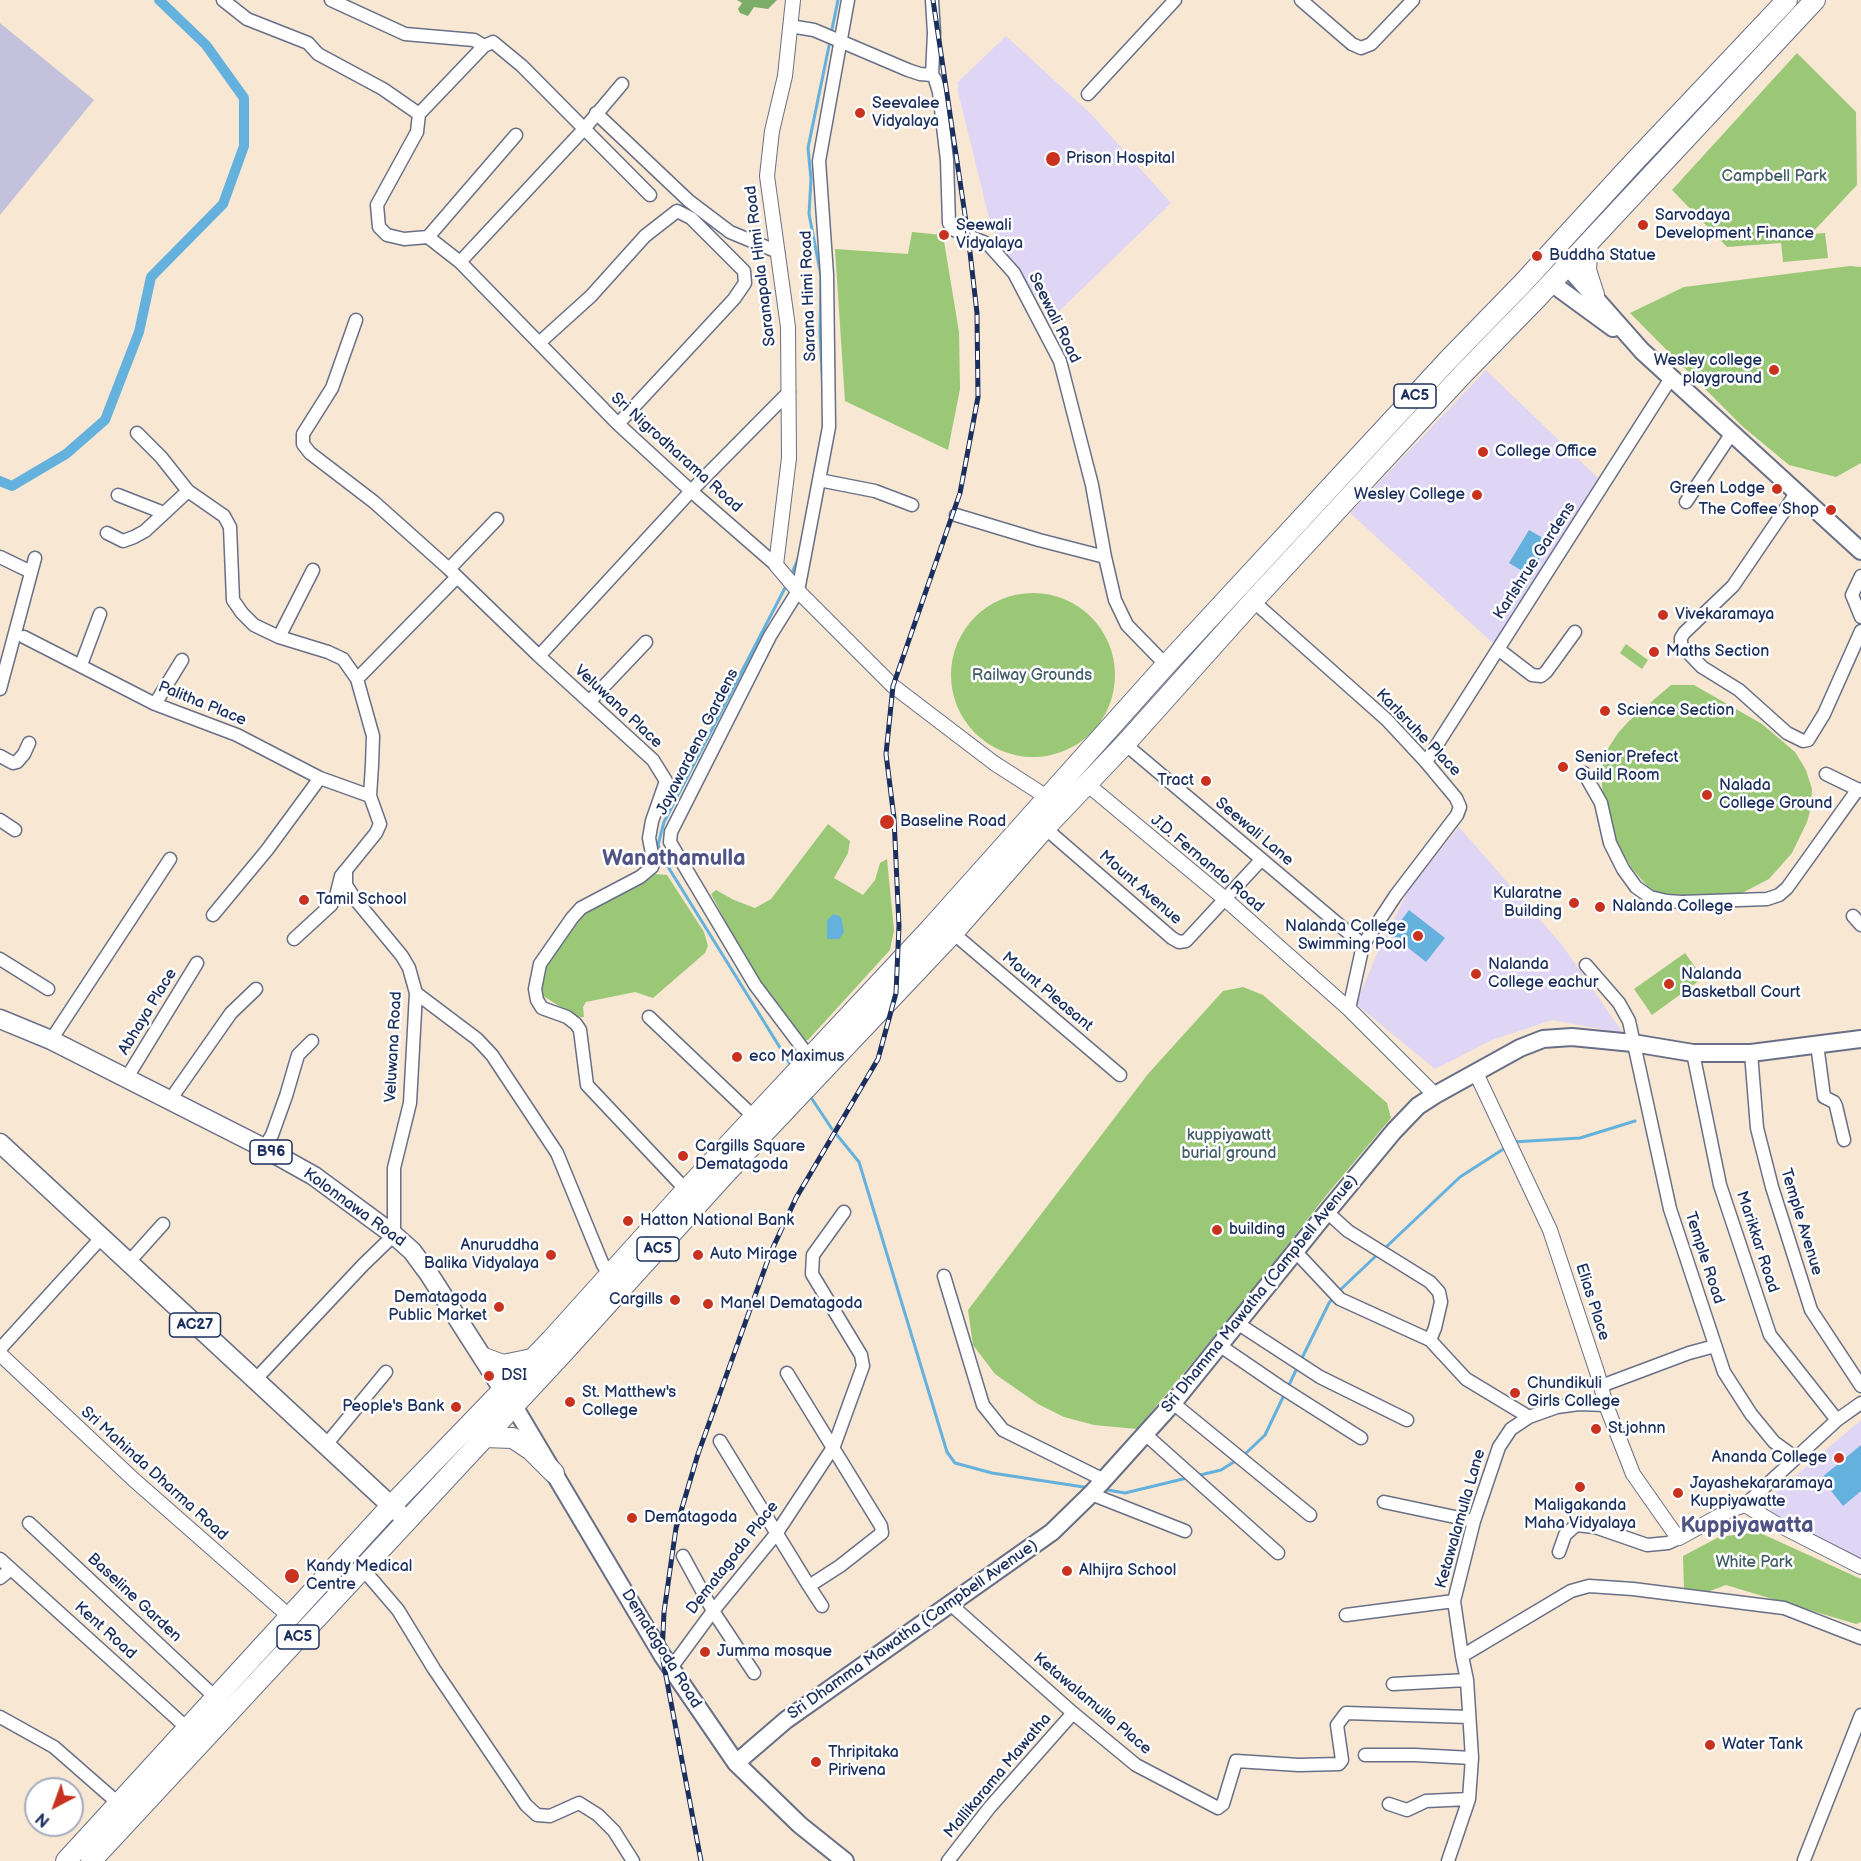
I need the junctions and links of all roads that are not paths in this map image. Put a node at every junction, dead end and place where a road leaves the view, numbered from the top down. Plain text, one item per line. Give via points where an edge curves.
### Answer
1 (224, 0) edge
2 (331, 0) edge
3 (793, 0) edge
4 (848, 0) edge
5 (932, 0) edge
6 (1175, 0) edge
7 (1301, 0) edge
8 (1413, 0) edge
9 (1787, 0) edge
10 (1815, 0) edge
11 (790, 26) junction
12 (835, 39) junction
13 (484, 46) junction
14 (932, 75) junction
15 (622, 84) dead end
16 (1088, 94) dead end
17 (596, 113) junction
18 (419, 114) junction
19 (584, 129) junction
20 (516, 135) dead end
21 (650, 195) dead end
22 (428, 237) junction
23 (1588, 243) junction
24 (1551, 251) junction
25 (778, 252) junction
26 (460, 262) junction
27 (1566, 265) junction
28 (1536, 268) junction
29 (1551, 282) junction
30 (1594, 295) junction
31 (356, 320) dead end
32 (539, 343) junction
33 (1642, 351) junction
34 (1671, 378) junction
35 (789, 392) junction
36 (618, 424) junction
37 (138, 433) dead end
38 (1732, 433) junction
39 (819, 480) junction
40 (188, 491) junction
41 (691, 491) junction
42 (1797, 492) junction
43 (118, 495) dead end
44 (1686, 502) dead end
45 (912, 505) dead end
46 (164, 513) junction
47 (956, 515) dead end
48 (497, 519) dead end
49 (107, 533) dead end
50 (1861, 551) edge
51 (0, 557) edge
52 (1105, 557) junction
53 (35, 558) dead end
54 (778, 568) junction
55 (313, 570) dead end
56 (31, 572) junction
57 (453, 573) junction
58 (1861, 576) edge
59 (796, 588) junction
60 (1253, 601) junction
61 (100, 614) dead end
62 (1861, 617) edge
63 (1861, 631) edge
64 (1575, 632) dead end
65 (24, 637) dead end
66 (279, 637) junction
67 (646, 642) dead end
68 (1498, 649) junction
69 (539, 656) junction
70 (182, 660) dead end
71 (81, 665) junction
72 (1166, 665) junction
73 (357, 679) junction
74 (0, 689) edge
75 (589, 702) junction
76 (155, 704) junction
77 (29, 743) dead end
78 (1125, 744) junction
79 (0, 756) edge
80 (1426, 762) junction
81 (1584, 773) dead end
82 (1826, 774) dead end
83 (320, 778) junction
84 (1087, 784) junction
85 (1859, 790) edge
86 (370, 796) junction
87 (1047, 797) junction
88 (1065, 807) junction
89 (0, 820) edge
90 (1046, 828) junction
91 (15, 830) dead end
92 (170, 859) dead end
93 (1261, 860) junction
94 (346, 870) junction
95 (1226, 899) junction
96 (213, 915) dead end
97 (953, 933) junction
98 (294, 939) dead end
99 (1363, 945) junction
100 (0, 959) edge
101 (197, 963) dead end
102 (1586, 965) dead end
103 (256, 988) dead end
104 (48, 989) dead end
105 (416, 993) junction
106 (1349, 1009) junction
107 (649, 1017) dead end
108 (0, 1018) edge
109 (1861, 1039) edge
110 (51, 1040) junction
111 (312, 1041) dead end
112 (1633, 1042) junction
113 (1817, 1044) junction
114 (1693, 1053) junction
115 (1751, 1053) junction
116 (1476, 1074) junction
117 (803, 1076) junction
118 (1120, 1076) dead end
119 (126, 1079) junction
120 (1436, 1095) junction
121 (170, 1101) junction
122 (753, 1116) junction
123 (1844, 1140) dead end
124 (0, 1143) edge
125 (264, 1148) junction
126 (686, 1190) junction
127 (844, 1212) dead end
128 (1327, 1212) junction
129 (163, 1224) dead end
130 (394, 1235) junction
131 (101, 1238) junction
132 (1295, 1251) junction
133 (128, 1263) junction
134 (610, 1275) junction
135 (944, 1276) dead end
136 (1236, 1323) junction
137 (1430, 1340) junction
138 (1219, 1345) junction
139 (1715, 1346) junction
140 (0, 1349) edge
141 (0, 1354) edge
142 (484, 1358) junction
143 (532, 1359) junction
144 (386, 1372) dead end
145 (787, 1373) dead end
146 (255, 1380) junction
147 (1601, 1386) junction
148 (1861, 1386) edge
149 (503, 1389) junction
150 (1173, 1403) junction
151 (1861, 1403) edge
152 (1606, 1405) junction
153 (514, 1406) junction
154 (1529, 1417) junction
155 (1407, 1420) dead end
156 (1837, 1420) junction
157 (1145, 1434) junction
158 (484, 1437) junction
159 (1361, 1438) dead end
160 (720, 1441) dead end
161 (325, 1446) junction
162 (834, 1446) junction
163 (1796, 1458) junction
164 (554, 1473) junction
165 (1097, 1488) junction
166 (1384, 1502) dead end
167 (1745, 1505) junction
168 (392, 1506) junction
169 (1310, 1515) dead end
170 (407, 1520) junction
171 (1474, 1521) junction
172 (29, 1523) dead end
173 (1185, 1531) dead end
174 (776, 1534) junction
175 (1679, 1538) junction
176 (1559, 1552) dead end
177 (1278, 1553) dead end
178 (683, 1556) dead end
179 (0, 1559) edge
180 (1861, 1567) edge
181 (362, 1568) junction
182 (11, 1569) junction
183 (0, 1578) edge
184 (809, 1586) junction
185 (1454, 1601) junction
186 (949, 1603) junction
187 (822, 1606) dead end
188 (713, 1611) junction
189 (289, 1616) junction
190 (1346, 1616) dead end
191 (1861, 1638) edge
192 (1462, 1656) junction
193 (671, 1668) junction
194 (754, 1673) dead end
195 (1467, 1680) junction
196 (1393, 1684) dead end
197 (216, 1698) junction
198 (1073, 1713) junction
199 (1861, 1715) edge
200 (0, 1717) edge
201 (1469, 1717) junction
202 (187, 1728) junction
203 (1365, 1755) dead end
204 (1472, 1758) junction
205 (736, 1763) junction
206 (1469, 1799) junction
207 (118, 1803) junction
208 (1389, 1804) dead end
209 (104, 1833) junction
210 (1804, 1860) edge
211 (64, 1861) edge
212 (93, 1861) edge
213 (633, 1861) edge
214 (845, 1861) edge
215 (948, 1861) edge
216 (1448, 1861) edge

1 - 18 street via 247,19 308,44 318,54 383,89
2 - 13 street via 405,34 474,40
3 - 11 street, Saranapala Himi Road
4 - 12 street, Sarana Himi Road
5 - 14 street
6 - 16 street
7 - 8 street via 1361,48 1371,44
9 - 24 highway, AC5
10 - 23 highway, AC5
11 - 12 street
11 - 25 street, Saranapala Himi Road via 767,176
12 - 14 street via 914,72
12 - 39 street, Sarana Himi Road via 819,161 827,275 829,427
13 - 18 street
13 - 19 street via 493,42 522,66
14 - 52 street, Seewali Road via 939,92 945,138 949,223 954,230 988,244 1014,273 1060,361 1092,485
15 - 17 street
17 - 19 street
17 - 25 street via 689,201 730,232
18 - 22 street via 417,132 377,205 377,219 387,235 404,239
19 - 21 street
19 - 26 street
20 - 22 street
22 - 26 street, Sri Nigrodharama Road
23 - 27 highway, AC5
23 - 30 highway via 1586,270
24 - 27 street
24 - 28 highway, AC5
25 - 35 street, Saranapala Himi Road via 788,327
26 - 32 street, Sri Nigrodharama Road
27 - 29 highway, AC5
27 - 30 main road
28 - 29 street
28 - 72 highway, AC5
29 - 33 main road
29 - 60 highway, AC5
30 - 33 main road
31 - 57 street, Veluwana Place via 332,388 303,434 303,444
32 - 36 street, Sri Nigrodharama Road
32 - 36 street via 591,296 645,236 677,211 691,218 744,271 744,283 734,299
33 - 34 main road
34 - 38 main road
34 - 68 street, Karlshrue Gardens
35 - 41 street
35 - 54 street, Saranapala Himi Road via 789,458
36 - 41 street, Sri Nigrodharama Road
37 - 40 street
38 - 42 main road
38 - 44 street
39 - 45 street via 875,491
39 - 59 street, Sarana Himi Road
40 - 46 street
40 - 66 street via 224,516 230,527 233,600 254,625
41 - 54 street, Sri Nigrodharama Road
41 - 69 street
42 - 50 main road
42 - 63 street via 1733,586 1684,633 1681,645 1702,667 1739,690 1787,733 1803,741 1808,740 1824,714
43 - 46 street
46 - 49 street via 145,531 123,541
47 - 52 street
48 - 57 street
51 - 56 street
52 - 72 street, Seewali Road via 1127,625
53 - 56 street
54 - 59 street, Sri Nigrodharama Road
55 - 66 street
56 - 74 street
57 - 69 street, Veluwana Place
57 - 73 street
58 - 62 street via 1852,595
59 - 87 street, Sri Nigrodharama Road via 893,686 994,763
59 - 117 street, Jayawardena Gardens via 671,832 670,842 755,985
60 - 78 highway, AC5
60 - 80 street, Karlsruhe Place via 1387,720
61 - 71 street
64 - 68 street via 1541,676 1532,675
65 - 71 street, Palitha Place
66 - 73 street via 342,659
67 - 75 street
68 - 80 street, Karlshrue Gardens
69 - 75 street, Veluwana Place
70 - 76 street
71 - 76 street, Palitha Place
72 - 87 highway, AC5
73 - 86 street via 373,736
75 - 126 street, Veluwana Place via 653,760 666,781 649,838 652,867 581,908 572,918 540,964 537,1000 542,1008 576,1024 587,1085
76 - 83 street, Palitha Place via 237,735
77 - 79 street via 17,762
78 - 84 highway, AC5
78 - 93 street, Seewali Lane
80 - 99 street, Karlsruhe Place via 1460,807
81 - 85 street via 1601,802 1610,843 1636,887 1650,897 1682,902 1779,895
82 - 85 street
83 - 86 street, Palitha Place
83 - 96 street
84 - 88 highway, AC5
84 - 95 street, J.D. Fernando Road
86 - 94 street via 380,824
87 - 88 street, Sri Nigrodharama Road
87 - 117 highway, AC5
88 - 90 highway, AC5
89 - 91 street
90 - 95 street, Mount Avenue via 1179,942 1186,941
90 - 97 highway, AC5
92 - 110 street
93 - 95 street, Mount Avenue
93 - 99 street, Seewali Lane
94 - 98 street via 331,905
94 - 105 street, Veluwana Road via 346,885 402,956
95 - 106 street, J.D. Fernando Road
97 - 117 highway, AC5
97 - 118 street, Mount Pleasant
99 - 106 street, Karlsruhe Place
100 - 104 street
101 - 119 street, Abhaya Place
102 - 112 street, Temple Road via 1619,1003
103 - 121 street via 231,1012
105 - 130 street, Veluwana Road via 410,1103 394,1168
105 - 134 street via 492,1055 557,1153
106 - 120 street, J.D. Fernando Road
107 - 122 street
108 - 110 main road, Kolonnawa Road / B96
109 - 113 main road, Sri Dhamma Mawatha (Campbell Avenue)
110 - 119 main road, Kolonnawa Road / B96
111 - 125 street via 298,1055 273,1135
112 - 114 main road, Sri Dhamma Mawatha (Campbell Avenue)
112 - 116 main road, Sri Dhamma Mawatha (Campbell Avenue) via 1543,1039
112 - 139 street, Temple Road via 1670,1209
113 - 115 main road, Sri Dhamma Mawatha (Campbell Avenue)
113 - 123 street via 1824,1097 1836,1106
114 - 115 main road, Sri Dhamma Mawatha (Campbell Avenue)
114 - 156 street, Marikkar Road via 1720,1185 1770,1335
115 - 148 street, Temple Avenue via 1757,1128 1811,1310
116 - 120 main road, Sri Dhamma Mawatha (Campbell Avenue)
116 - 147 street, Elias Place via 1550,1230
117 - 122 highway, AC5
117 - 153 highway, AC5 via 722,1178
119 - 121 main road, Kolonnawa Road / B96
120 - 128 main road, Sri Dhamma Mawatha (Campbell Avenue) via 1418,1106 1394,1131
121 - 125 main road, Kolonnawa Road / B96
122 - 126 highway, AC5
124 - 131 main road, AC27
125 - 130 main road, Kolonnawa Road / B96 via 314,1176
126 - 134 highway, AC5
127 - 162 street, Dematagoda Place via 813,1255 812,1275 861,1355 862,1366
128 - 132 main road, Sri Dhamma Mawatha (Campbell Avenue)
128 - 137 street via 1348,1231 1430,1282 1439,1292 1440,1311
129 - 133 street
130 - 142 main road, Kolonnawa Road / B96 via 429,1274
130 - 146 street
131 - 133 main road, AC27
131 - 140 street
132 - 136 main road, Sri Dhamma Mawatha (Campbell Avenue)
132 - 137 street via 1336,1295
133 - 146 main road, AC27
134 - 143 highway, AC5
135 - 165 street via 983,1405 1003,1430
136 - 138 main road, Sri Dhamma Mawatha (Campbell Avenue)
136 - 155 street via 1320,1377
137 - 154 street via 1466,1379
138 - 150 main road, Sri Dhamma Mawatha (Campbell Avenue)
138 - 159 street
139 - 147 street
139 - 163 street, Temple Road via 1724,1372 1751,1414 1774,1442
141 - 189 street, Sri Mahinda Dharma Road via 141,1487
142 - 143 highway via 503,1365
142 - 149 main road, Kolonnawa Road / B96
143 - 149 highway, AC5
144 - 161 street
145 - 162 street
146 - 161 main road, AC27
147 - 152 street, Elias Place
149 - 153 main road, Kolonnawa Road / B96
149 - 168 highway, AC5
150 - 157 main road, Sri Dhamma Mawatha (Campbell Avenue)
150 - 169 street
151 - 156 street
152 - 154 street, Ketawalamulla Lane via 1557,1407
152 - 175 street, Elias Place via 1633,1473
153 - 158 highway, AC5
153 - 164 main road, Dematagoda Road
154 - 171 street, Ketawalamulla Lane via 1511,1429 1499,1447
156 - 163 street
157 - 165 main road, Sri Dhamma Mawatha (Campbell Avenue)
157 - 177 street
158 - 164 highway via 513,1438
158 - 170 highway, AC5
160 - 174 street
161 - 168 main road, AC27
162 - 174 street, Dematagoda Place
162 - 184 street via 882,1533
163 - 167 street
164 - 193 main road, Dematagoda Road
165 - 173 street
165 - 186 main road, Sri Dhamma Mawatha (Campbell Avenue) via 1052,1532
166 - 171 street
167 - 175 street
167 - 180 street
168 - 170 main road
168 - 189 highway, AC5
170 - 181 highway, AC5
171 - 185 street, Ketawalamulla Lane
172 - 197 street, Baseline Garden
174 - 184 street
174 - 188 street, Dematagoda Place
175 - 176 street via 1647,1545 1576,1524 1565,1535
178 - 188 street
179 - 182 street, Kent Road
181 - 209 highway, AC5
181 - 213 street via 398,1610 526,1805 537,1815 550,1816 579,1803 614,1831
182 - 183 street
182 - 202 street, Kent Road
184 - 187 street
185 - 190 street
185 - 192 street, Ketawalamulla Lane
186 - 198 street, Ketawalamulla Place
186 - 205 main road, Sri Dhamma Mawatha (Campbell Avenue) via 786,1720
188 - 193 street, Dematagoda Place
188 - 194 street
189 - 197 highway, AC5
191 - 192 street via 1784,1608 1589,1586 1571,1591
192 - 195 street, Ketawalamulla Lane
193 - 205 main road, Dematagoda Road
195 - 196 street
195 - 201 street, Ketawalamulla Lane
197 - 202 highway, AC5
198 - 201 street, Ketawalamulla Place via 1136,1765 1218,1808 1223,1804 1236,1761 1299,1766 1339,1764 1342,1760 1337,1725 1346,1713
198 - 215 street, Mallikarama Mawatha
199 - 210 street
200 - 207 street via 54,1748
201 - 204 street, Ketawalamulla Lane
202 - 207 highway, AC5
203 - 204 street
204 - 206 street, Ketawalamulla Lane
205 - 214 main road, Dematagoda Road via 800,1826
206 - 208 street via 1426,1802 1407,1810
206 - 216 street, Ketawalamulla Lane
207 - 209 highway, AC5
209 - 211 highway, AC5
209 - 212 highway, AC5

